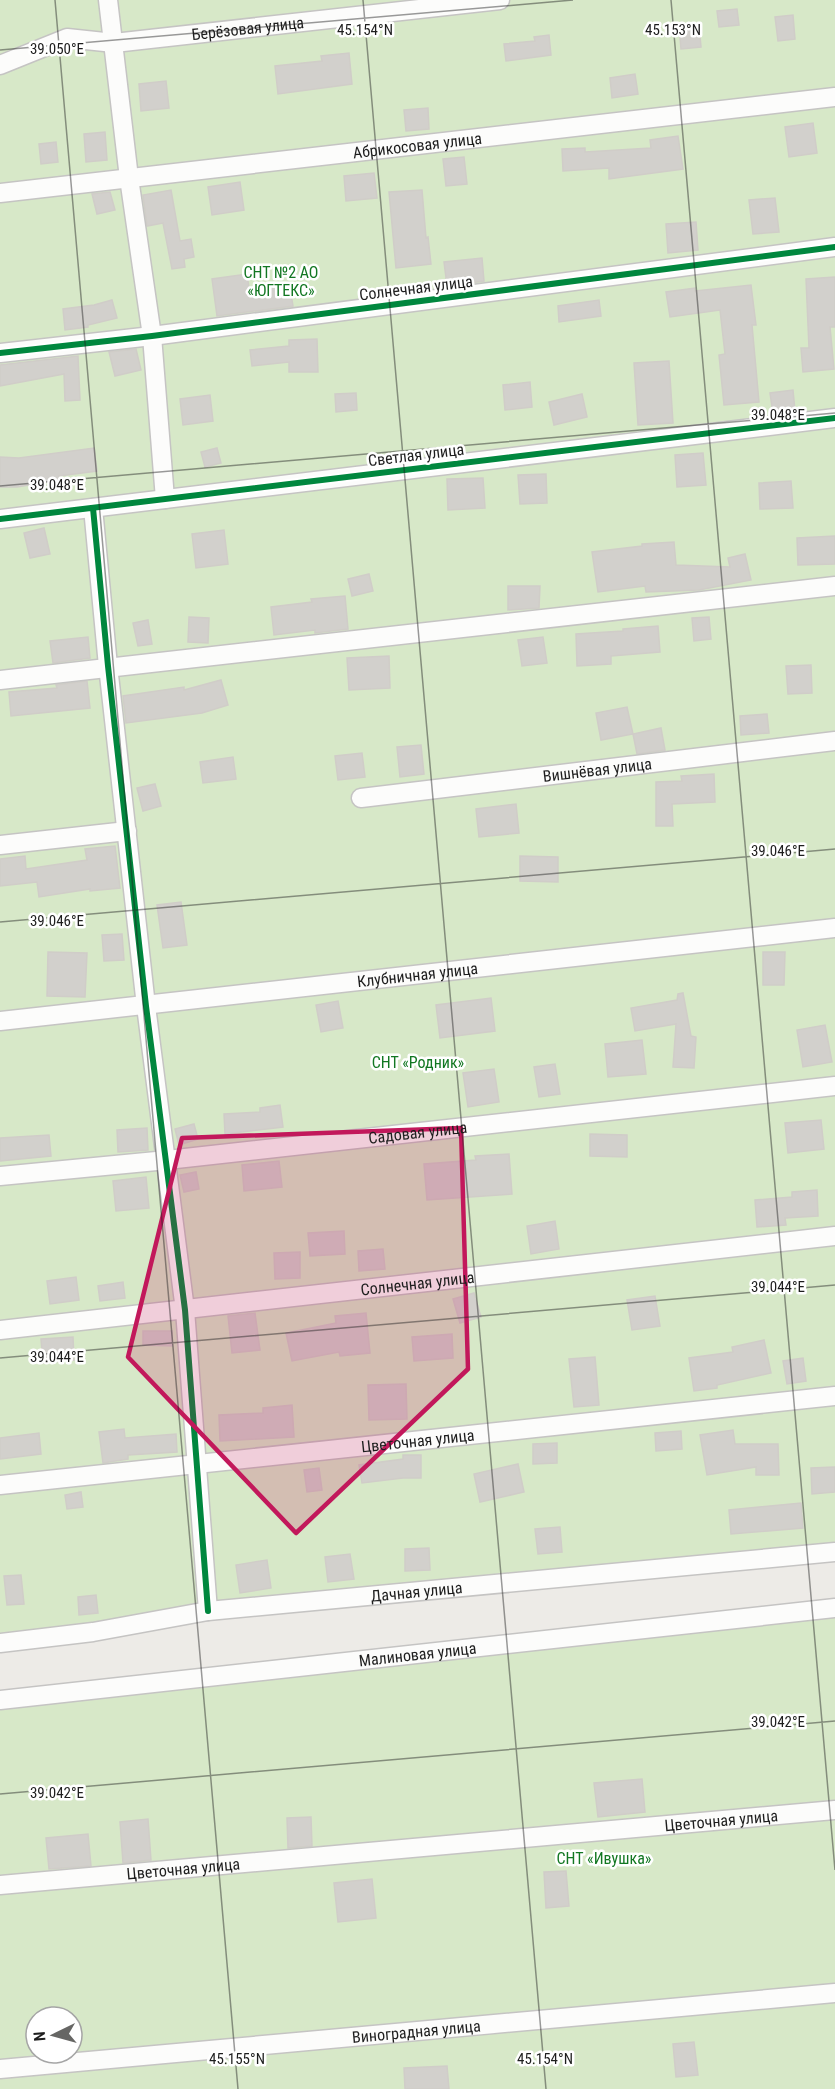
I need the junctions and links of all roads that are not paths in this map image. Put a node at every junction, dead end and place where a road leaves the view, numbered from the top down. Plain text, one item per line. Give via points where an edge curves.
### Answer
1 (108, 0) edge
2 (500, 0) edge
3 (114, 43) junction
4 (0, 65) edge
5 (835, 97) edge
6 (129, 178) junction
7 (0, 193) edge
8 (835, 247) edge
9 (152, 336) junction
10 (0, 353) edge
11 (835, 418) edge
12 (165, 499) junction
13 (93, 508) junction
14 (0, 519) edge
15 (835, 586) edge
16 (108, 666) junction
17 (0, 680) edge
18 (835, 741) edge
19 (361, 798) dead end
20 (127, 831) junction
21 (0, 845) edge
22 (835, 928) edge
23 (146, 1006) junction
24 (0, 1022) edge
25 (835, 1086) edge
26 (167, 1160) junction
27 (0, 1176) edge
28 (835, 1236) edge
29 (185, 1310) junction
30 (0, 1330) edge
31 (835, 1396) edge
32 (197, 1464) junction
33 (0, 1485) edge
34 (835, 1552) edge
35 (835, 1608) edge
36 (208, 1611) junction
37 (0, 1643) edge
38 (0, 1700) edge
39 (835, 1810) edge
40 (0, 1886) edge
41 (835, 1993) edge
42 (0, 2069) edge

1 - 3 street
2 - 3 street, Берёзовая улица
3 - 4 street, Берёзовая улица via 67,38
3 - 6 street
5 - 6 street, Абрикосовая улица
6 - 7 street, Абрикосовая улица
6 - 9 street
8 - 9 street, Солнечная улица
9 - 10 street, Солнечная улица
9 - 12 street
11 - 12 street, Светлая улица
12 - 13 street, Светлая улица
13 - 14 street, Светлая улица
13 - 16 street
15 - 16 street
16 - 17 street
16 - 20 street
18 - 19 street, Вишнёвая улица
20 - 21 street
20 - 23 street
22 - 23 street, Клубничная улица
23 - 24 street, Клубничная улица
23 - 26 street
25 - 26 street, Садовая улица
26 - 27 street, Садовая улица
26 - 29 street
28 - 29 street, Солнечная улица
29 - 30 street, Солнечная улица
29 - 32 street
31 - 32 street, Цветочная улица
32 - 33 street, Цветочная улица
32 - 36 street
34 - 36 street, Дачная улица
35 - 38 street, Малиновая улица
36 - 37 street, Дачная улица via 93,1632
39 - 40 street, Цветочная улица
41 - 42 street, Виноградная улица

